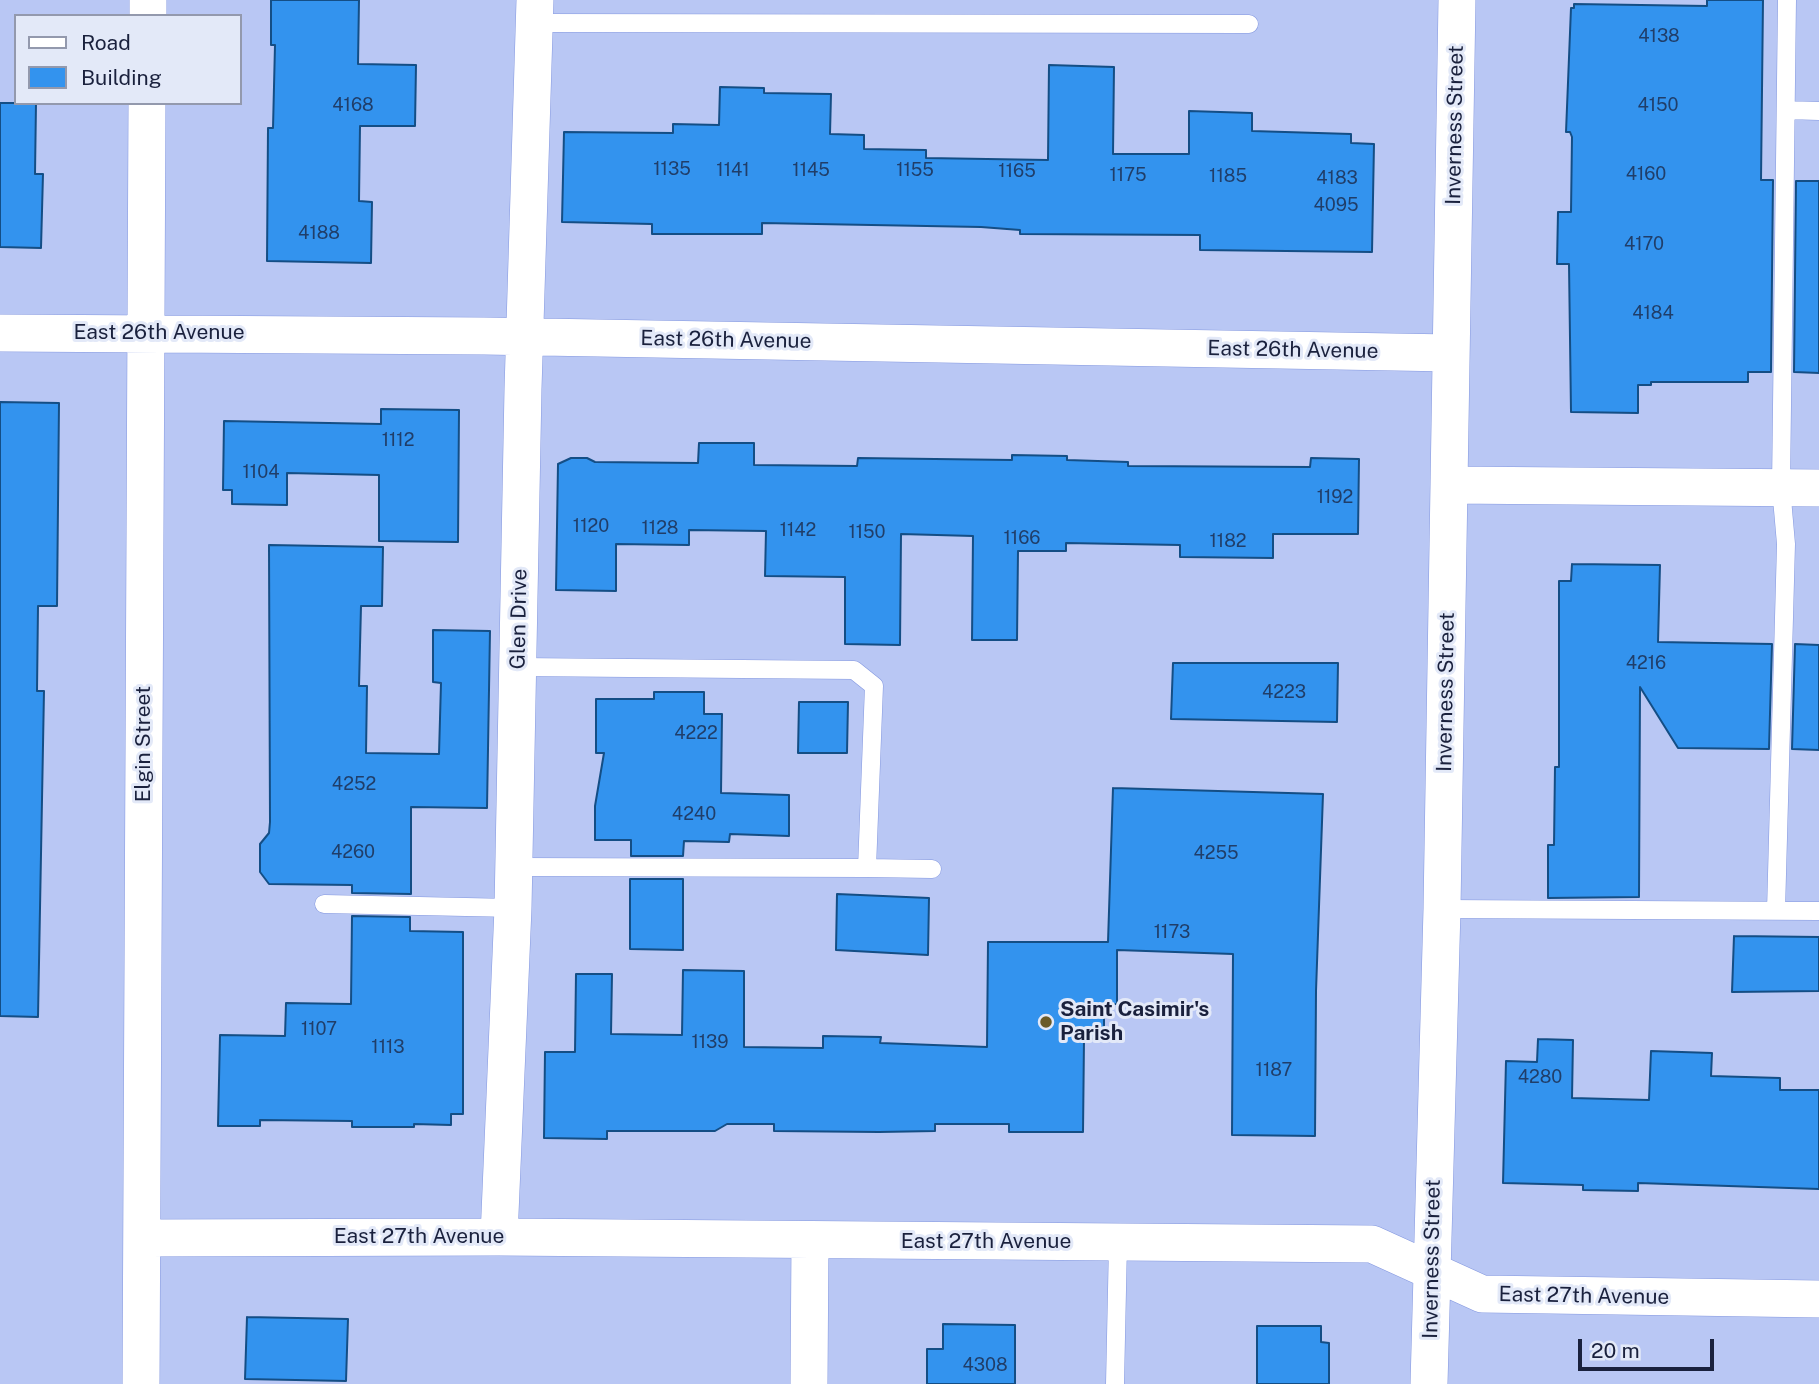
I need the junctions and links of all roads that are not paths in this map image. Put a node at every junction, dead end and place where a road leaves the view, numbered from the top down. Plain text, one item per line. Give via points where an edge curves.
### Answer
1 (1457, 0) edge
2 (1787, 0) edge
3 (535, 11) edge
4 (1249, 24) dead end
5 (147, 105) edge
6 (1786, 110) junction
7 (1819, 111) edge
8 (0, 332) edge
9 (145, 334) junction
10 (526, 337) junction
11 (1451, 353) junction
12 (1449, 485) junction
13 (1782, 487) junction
14 (1819, 488) edge
15 (517, 667) junction
16 (514, 867) junction
17 (867, 868) junction
18 (932, 869) dead end
19 (324, 904) dead end
20 (513, 908) junction
21 (1442, 909) junction
22 (1776, 911) junction
23 (1819, 911) edge
24 (499, 1237) junction
25 (143, 1238) junction
26 (810, 1240) junction
27 (1118, 1242) junction
28 (1431, 1272) junction
29 (1819, 1299) edge
30 (141, 1384) edge
31 (809, 1384) edge
32 (1115, 1384) edge
33 (1429, 1384) edge

1 - 11 street, Inverness Street
2 - 6 lane
3 - 4 lane
3 - 10 street, Glen Drive
5 - 9 street, Elgin Street
6 - 7 lane
6 - 13 lane
8 - 9 street, East 26th Avenue
9 - 10 street, East 26th Avenue
9 - 25 street, Elgin Street
10 - 11 street, East 26th Avenue
10 - 15 street, Glen Drive
11 - 12 street, Inverness Street
12 - 13 street
12 - 21 street, Inverness Street
13 - 14 street
13 - 22 lane via 1786,544
15 - 16 street, Glen Drive
15 - 17 lane via 854,670 874,685
16 - 17 lane
16 - 20 street, Glen Drive
17 - 18 lane
19 - 20 lane
20 - 24 street, Glen Drive
21 - 22 lane
21 - 28 street, Inverness Street
22 - 23 lane
24 - 25 street, East 27th Avenue
24 - 26 street, East 27th Avenue
25 - 30 street, Elgin Street
26 - 27 street, East 27th Avenue
26 - 31 street
27 - 28 street, East 27th Avenue via 1372,1244
27 - 32 lane
28 - 29 street, East 27th Avenue via 1482,1294
28 - 33 street, Inverness Street

